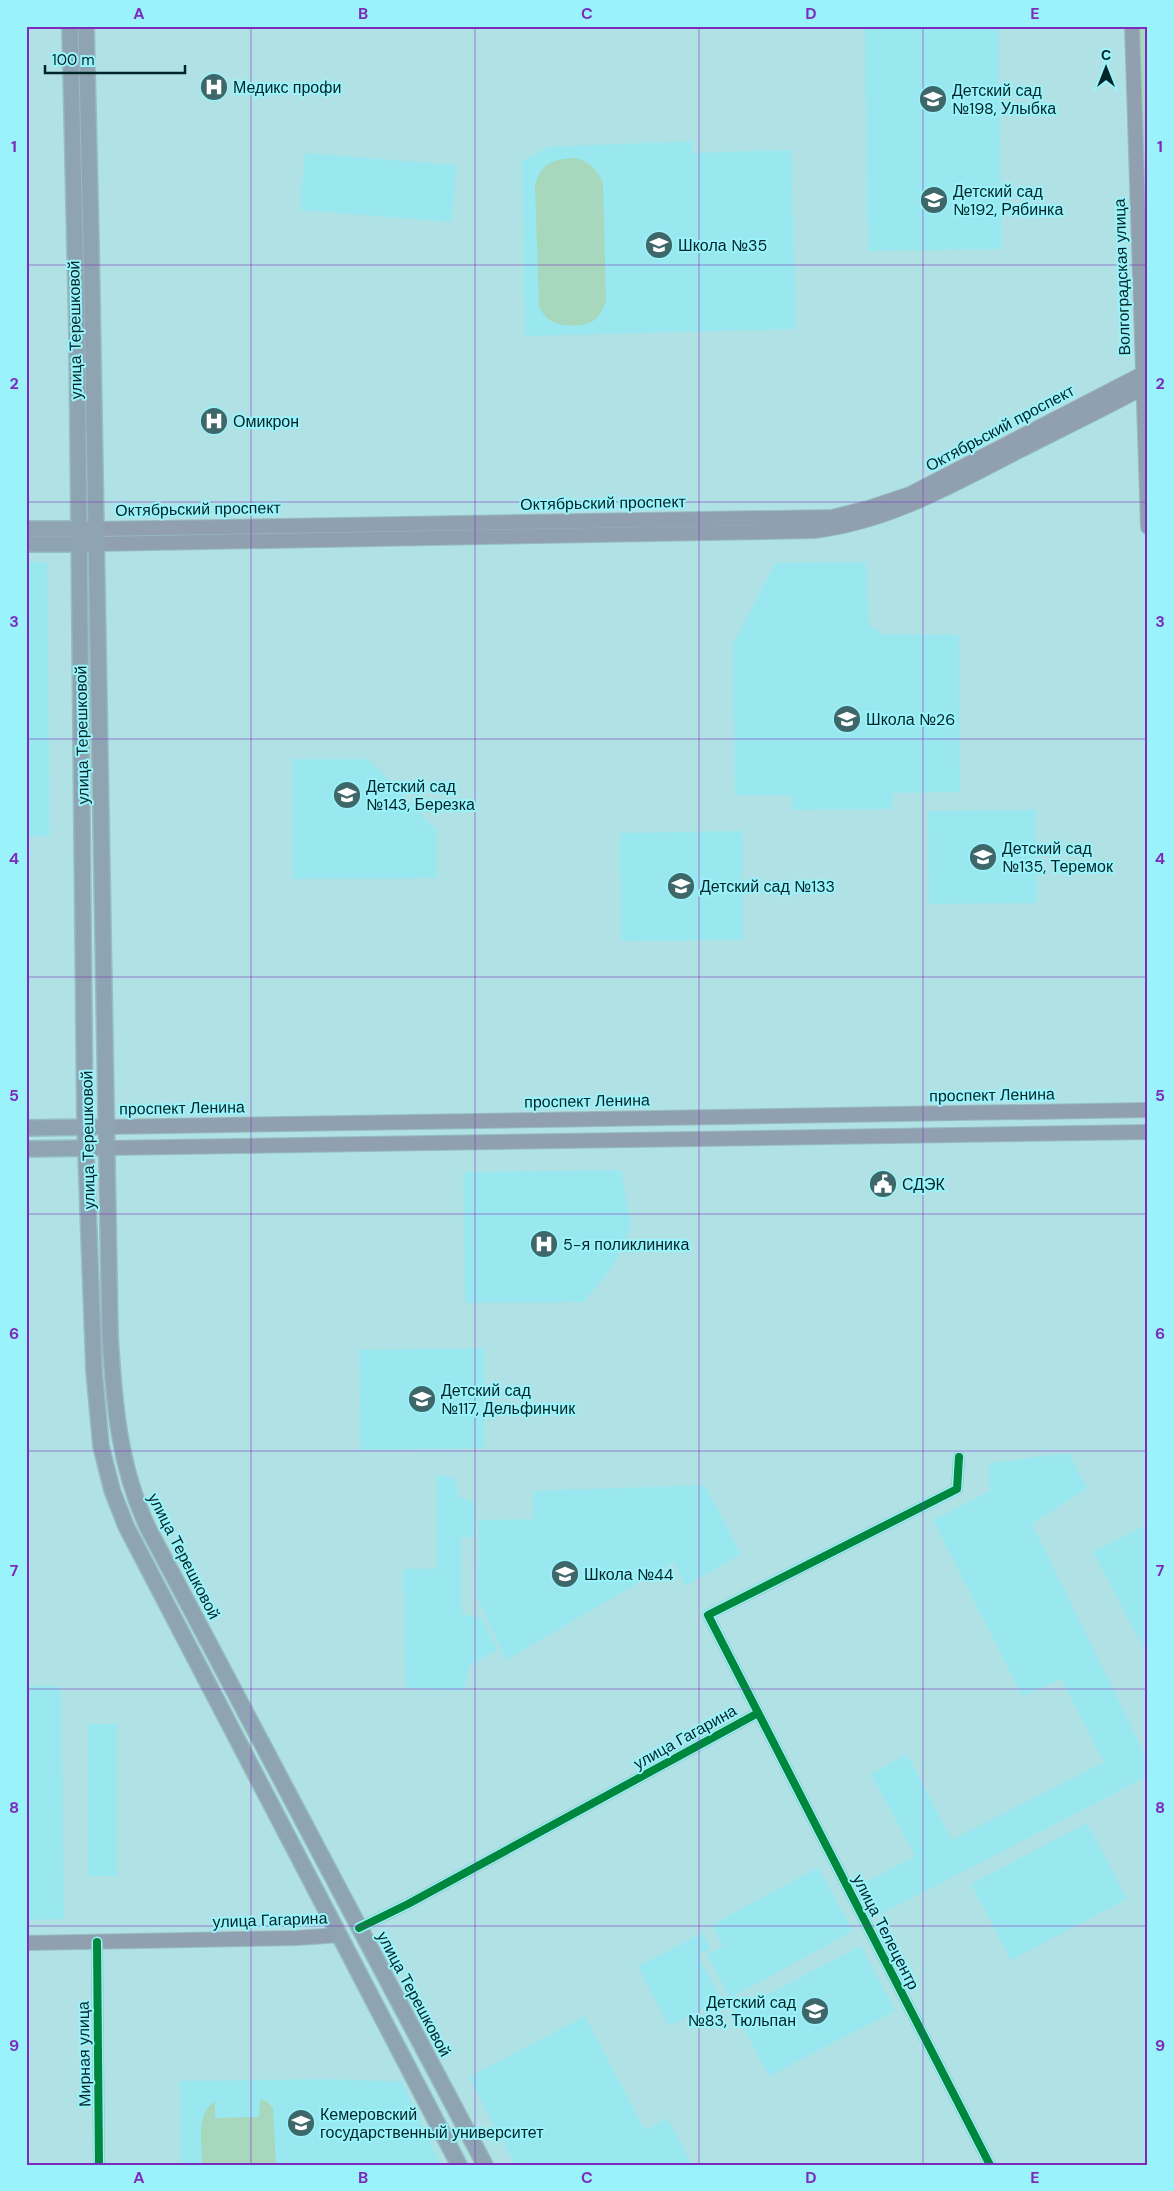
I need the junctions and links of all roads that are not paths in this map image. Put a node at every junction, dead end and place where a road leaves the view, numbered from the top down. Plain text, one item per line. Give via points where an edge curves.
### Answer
1 (70, 26) edge
2 (86, 26) edge
3 (1132, 26) edge
4 (1145, 379) edge
5 (1148, 527) edge
6 (26, 529) edge
7 (78, 536) junction
8 (95, 536) junction
9 (26, 544) edge
10 (1148, 1110) edge
11 (484, 1120) junction
12 (85, 1127) junction
13 (106, 1127) junction
14 (26, 1128) edge
15 (1148, 1132) edge
16 (444, 1143) junction
17 (86, 1148) junction
18 (106, 1148) junction
19 (26, 1149) edge
20 (959, 1457) dead end
21 (758, 1713) junction
22 (359, 1928) junction
23 (339, 1935) junction
24 (97, 1942) junction
25 (26, 1943) edge
26 (99, 2165) edge
27 (460, 2165) edge
28 (485, 2165) edge
29 (990, 2165) edge

1 - 7 main road, улица Терешковой
2 - 8 main road, улица Терешковой
3 - 4 main road, Волгоградская улица
4 - 5 main road, Волгоградская улица
4 - 8 main road, Октябрьский проспект via 910,494 832,517
6 - 7 main road, Октябрьский проспект
7 - 8 main road, Октябрьский проспект
7 - 9 main road, Октябрьский проспект
7 - 12 main road, улица Терешковой
8 - 13 main road, улица Терешковой
10 - 11 main road, проспект Ленина
11 - 13 main road, проспект Ленина
11 - 16 main road via 450,1131
12 - 13 main road, проспект Ленина
12 - 14 main road, проспект Ленина
12 - 17 main road, улица Терешковой
13 - 18 main road, улица Терешковой
15 - 16 main road
16 - 18 main road
17 - 18 main road
17 - 19 main road
17 - 23 main road, улица Терешковой via 98,1427 112,1490 126,1526
18 - 22 main road, улица Терешковой via 114,1404 131,1486 148,1528
20 - 21 street, улица Гагарина via 957,1489 708,1616
21 - 22 street, улица Гагарина
21 - 29 street, улица Телецентр
22 - 23 main road, улица Гагарина
22 - 28 main road, улица Терешковой
23 - 24 main road, улица Гагарина
23 - 27 main road, улица Терешковой
24 - 25 main road, улица Гагарина
24 - 26 street, Мирная улица

